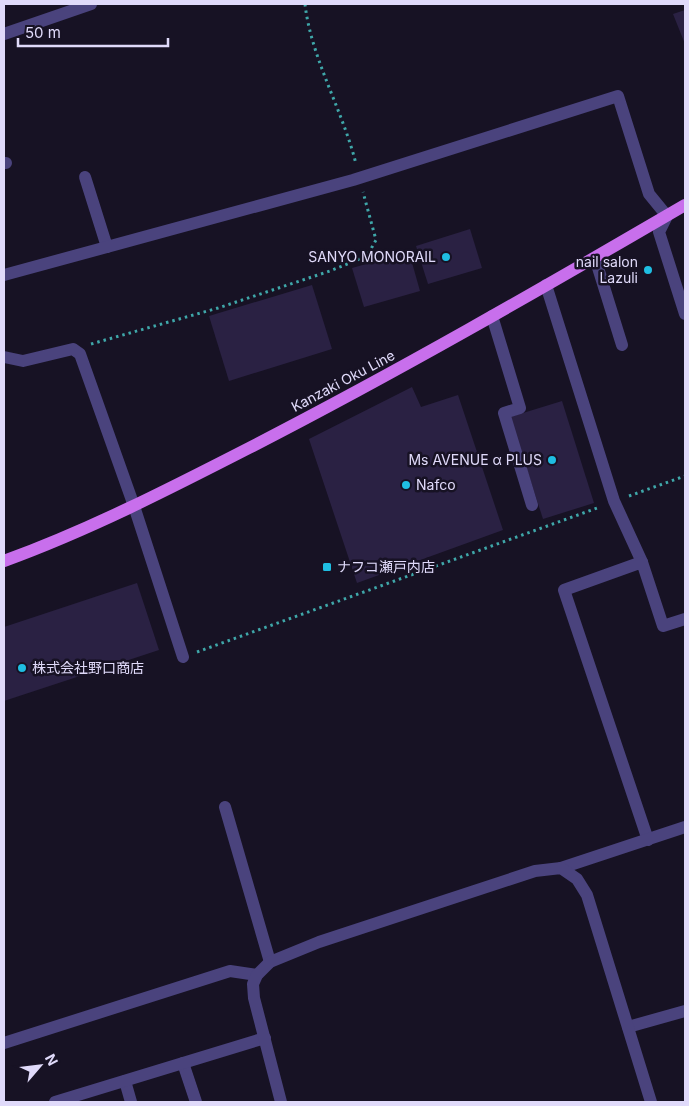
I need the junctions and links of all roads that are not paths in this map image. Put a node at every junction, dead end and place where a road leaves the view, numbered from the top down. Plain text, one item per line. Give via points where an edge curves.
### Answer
1 (90, 4) edge
2 (4, 34) edge
3 (85, 177) dead end
4 (685, 205) edge
5 (667, 216) junction
6 (107, 247) junction
7 (595, 258) junction
8 (4, 275) edge
9 (546, 285) junction
10 (685, 314) edge
11 (492, 316) junction
12 (622, 346) dead end
13 (4, 357) edge
14 (532, 505) dead end
15 (134, 506) junction
16 (4, 560) edge
17 (642, 562) junction
18 (685, 619) edge
19 (183, 657) road end
20 (225, 807) dead end
21 (685, 827) edge
22 (648, 840) junction
23 (561, 868) junction
24 (270, 962) junction
25 (257, 975) junction
26 (685, 1011) edge
27 (628, 1027) junction
28 (265, 1038) junction
29 (4, 1043) edge
30 (184, 1063) junction
31 (125, 1081) junction
32 (55, 1102) edge
33 (131, 1102) edge
34 (196, 1102) edge
35 (281, 1102) edge
36 (652, 1102) edge

1 - 2 street
3 - 6 street
4 - 5 main road, Kanzaki Oku Line
5 - 6 street via 649,194 618,96 359,178
5 - 7 main road, Kanzaki Oku Line
5 - 10 street via 659,232
6 - 8 street
7 - 9 main road, Kanzaki Oku Line
7 - 12 street
9 - 11 main road, Kanzaki Oku Line
9 - 17 street via 614,501
11 - 14 street via 520,408 504,413
11 - 15 main road, Kanzaki Oku Line via 334,404
13 - 15 street via 23,361 73,349 80,354
15 - 16 main road, Kanzaki Oku Line
15 - 19 street
17 - 18 street via 663,626
17 - 22 street via 564,590
20 - 24 street
21 - 22 street
22 - 23 street
23 - 24 street via 535,871 319,942
23 - 27 street via 577,879 587,895
24 - 25 street
25 - 28 street via 253,984 254,998
25 - 29 street via 230,971
26 - 27 street
27 - 36 street
28 - 30 street
28 - 35 street
30 - 31 street
30 - 34 street
31 - 32 street
31 - 33 street

